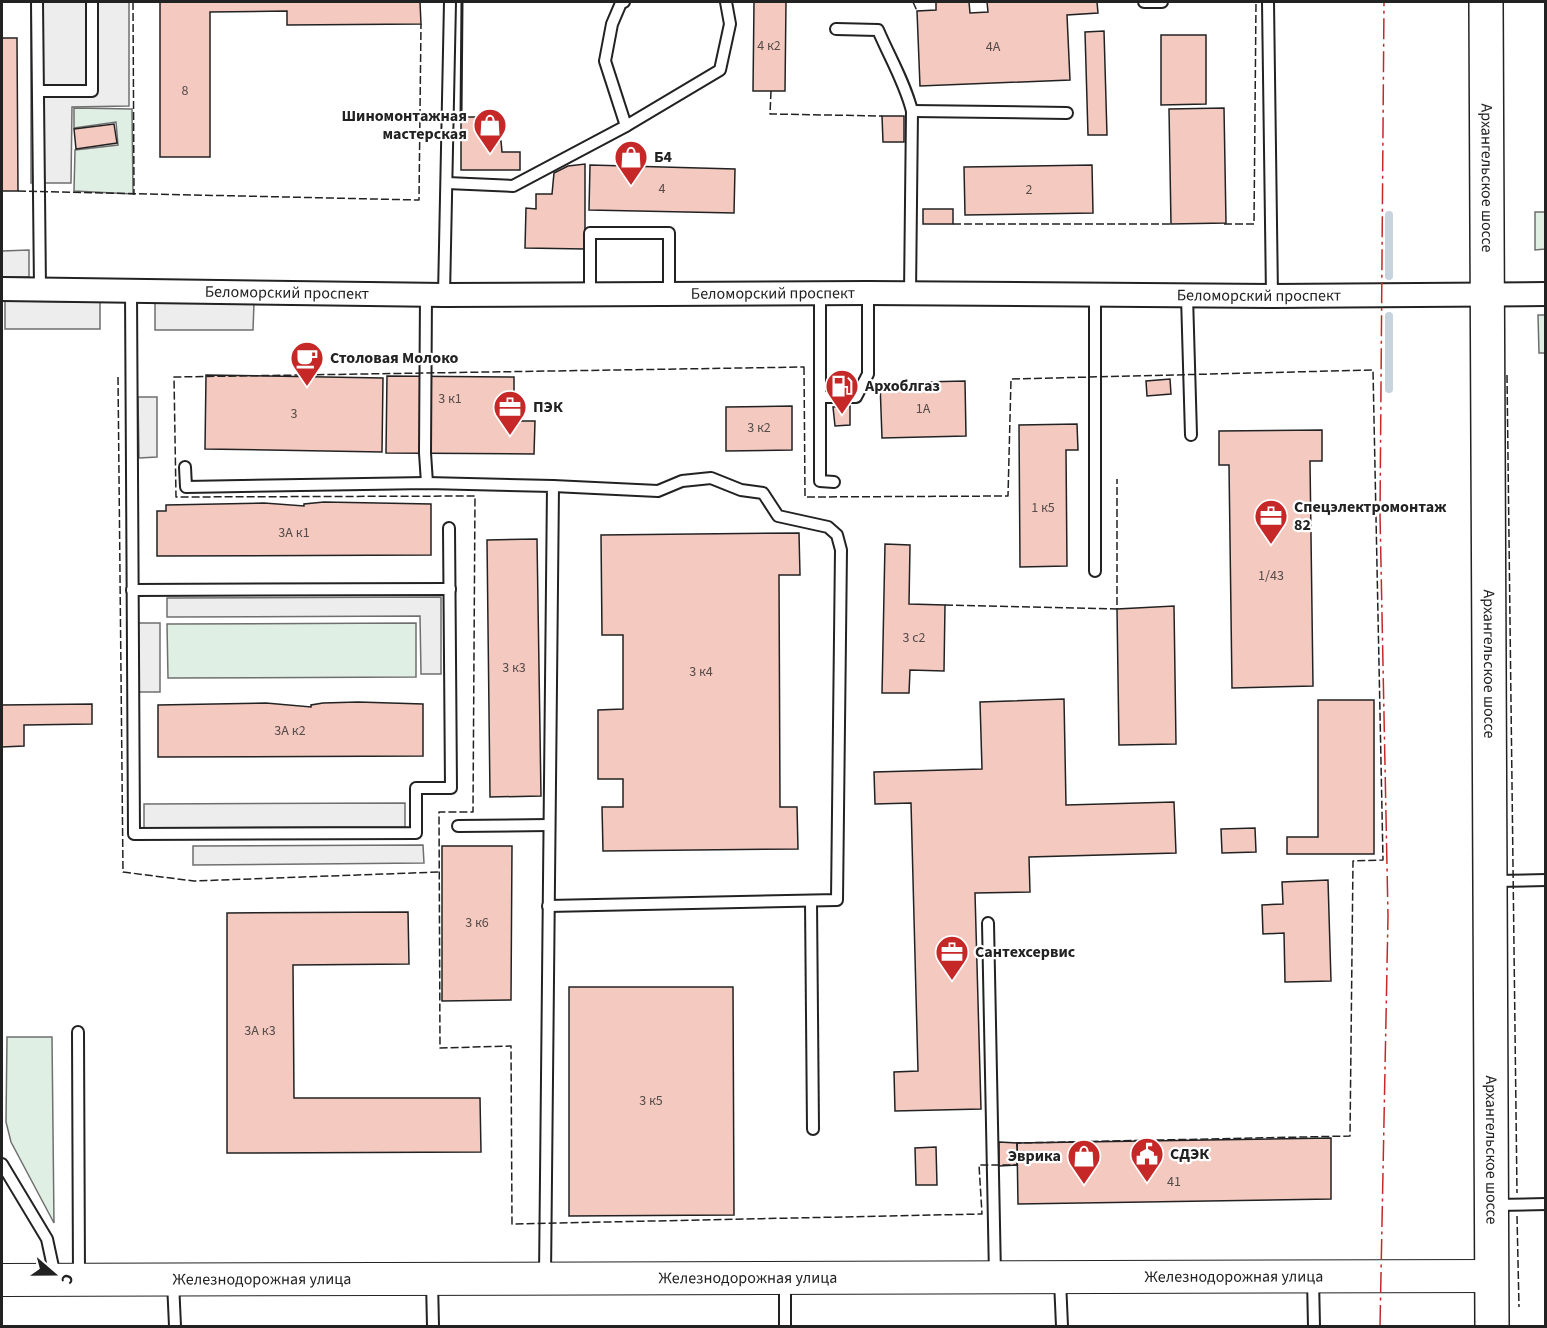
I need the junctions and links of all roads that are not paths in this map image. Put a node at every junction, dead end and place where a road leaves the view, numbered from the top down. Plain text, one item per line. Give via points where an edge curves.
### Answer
1 (37, 2) edge
2 (92, 2) edge
3 (450, 2) edge
4 (624, 2) edge
5 (726, 2) edge
6 (1144, 2) edge
7 (1162, 2) edge
8 (1268, 2) edge
9 (1486, 2) edge
10 (836, 29) dead end
11 (38, 91) junction
12 (912, 111) junction
13 (1067, 113) dead end
14 (626, 126) junction
15 (447, 183) junction
16 (40, 289) junction
17 (2, 290) edge
18 (131, 291) junction
19 (820, 293) junction
20 (868, 293) junction
21 (435, 294) junction
22 (590, 294) junction
23 (669, 294) junction
24 (910, 294) junction
25 (1545, 294) edge
26 (1095, 295) junction
27 (1487, 295) junction
28 (1187, 296) junction
29 (1272, 296) junction
30 (820, 397) junction
31 (1191, 435) dead end
32 (185, 467) dead end
33 (834, 482) dead end
34 (427, 483) junction
35 (553, 486) junction
36 (449, 528) dead end
37 (1095, 571) dead end
38 (450, 589) junction
39 (132, 590) junction
40 (549, 825) junction
41 (458, 826) dead end
42 (1545, 880) edge
43 (1490, 881) junction
44 (811, 901) junction
45 (549, 906) junction
46 (987, 923) dead end
47 (78, 1032) dead end
48 (813, 1129) dead end
49 (2, 1164) edge
50 (1545, 1204) edge
51 (1492, 1205) junction
52 (1492, 1276) junction
53 (1313, 1277) junction
54 (995, 1278) junction
55 (1060, 1278) junction
56 (68, 1279) junction
57 (785, 1279) junction
58 (2, 1280) edge
59 (544, 1280) junction
60 (173, 1281) junction
61 (432, 1281) junction
62 (175, 1326) edge
63 (433, 1326) edge
64 (785, 1326) edge
65 (1062, 1326) edge
66 (1314, 1326) edge
67 (1492, 1326) edge

1 - 11 lane
2 - 11 lane via 92,91
3 - 15 lane
4 - 14 lane via 612,24 605,60
5 - 14 lane via 730,24 720,70
6 - 7 lane
8 - 29 lane
9 - 27 main road, Архангельское шоссе
10 - 12 lane via 878,30 906,88
11 - 16 lane
12 - 13 lane
12 - 24 lane
14 - 15 lane via 513,186
15 - 21 lane
16 - 17 street, Беломорский проспект
16 - 18 street, Беломорский проспект
18 - 21 street, Беломорский проспект
18 - 39 lane
19 - 20 street, Беломорский проспект
19 - 23 street, Беломорский проспект
19 - 30 lane
20 - 24 street, Беломорский проспект
20 - 30 lane via 868,374 856,397
21 - 22 street, Беломорский проспект
21 - 34 lane via 424,453
22 - 23 street, Беломорский проспект
22 - 23 lane via 590,233 669,233
24 - 26 street, Беломорский проспект
25 - 27 street, Беломорский проспект
26 - 28 street, Беломорский проспект
26 - 37 lane
27 - 29 street, Беломорский проспект
27 - 43 main road, Архангельское шоссе
28 - 29 street, Беломорский проспект
28 - 31 lane
30 - 33 lane via 820,480
32 - 34 lane via 186,487
34 - 35 lane
35 - 40 lane
35 - 44 lane via 658,490 682,481 711,478 741,490 763,493 778,516 828,527 837,535 841,550 837,900
36 - 38 lane
38 - 39 lane
38 - 39 lane via 451,788 416,788 416,833 157,834 134,834
40 - 41 lane
40 - 45 lane
42 - 43 lane
43 - 51 main road, Архангельское шоссе
44 - 45 lane
44 - 48 lane
45 - 59 lane
46 - 54 lane
47 - 56 lane
49 - 56 lane
50 - 51 lane
51 - 52 main road, Архангельское шоссе
52 - 53 main road, Железнодорожная улица
52 - 67 main road, Архангельское шоссе
53 - 55 main road, Железнодорожная улица
53 - 66 lane
54 - 55 main road, Железнодорожная улица
54 - 57 main road, Железнодорожная улица
55 - 65 lane
56 - 58 main road, Железнодорожная улица
56 - 60 main road, Железнодорожная улица
57 - 59 main road, Железнодорожная улица
57 - 64 lane
59 - 61 main road, Железнодорожная улица
60 - 61 main road, Железнодорожная улица
60 - 62 lane
61 - 63 lane

